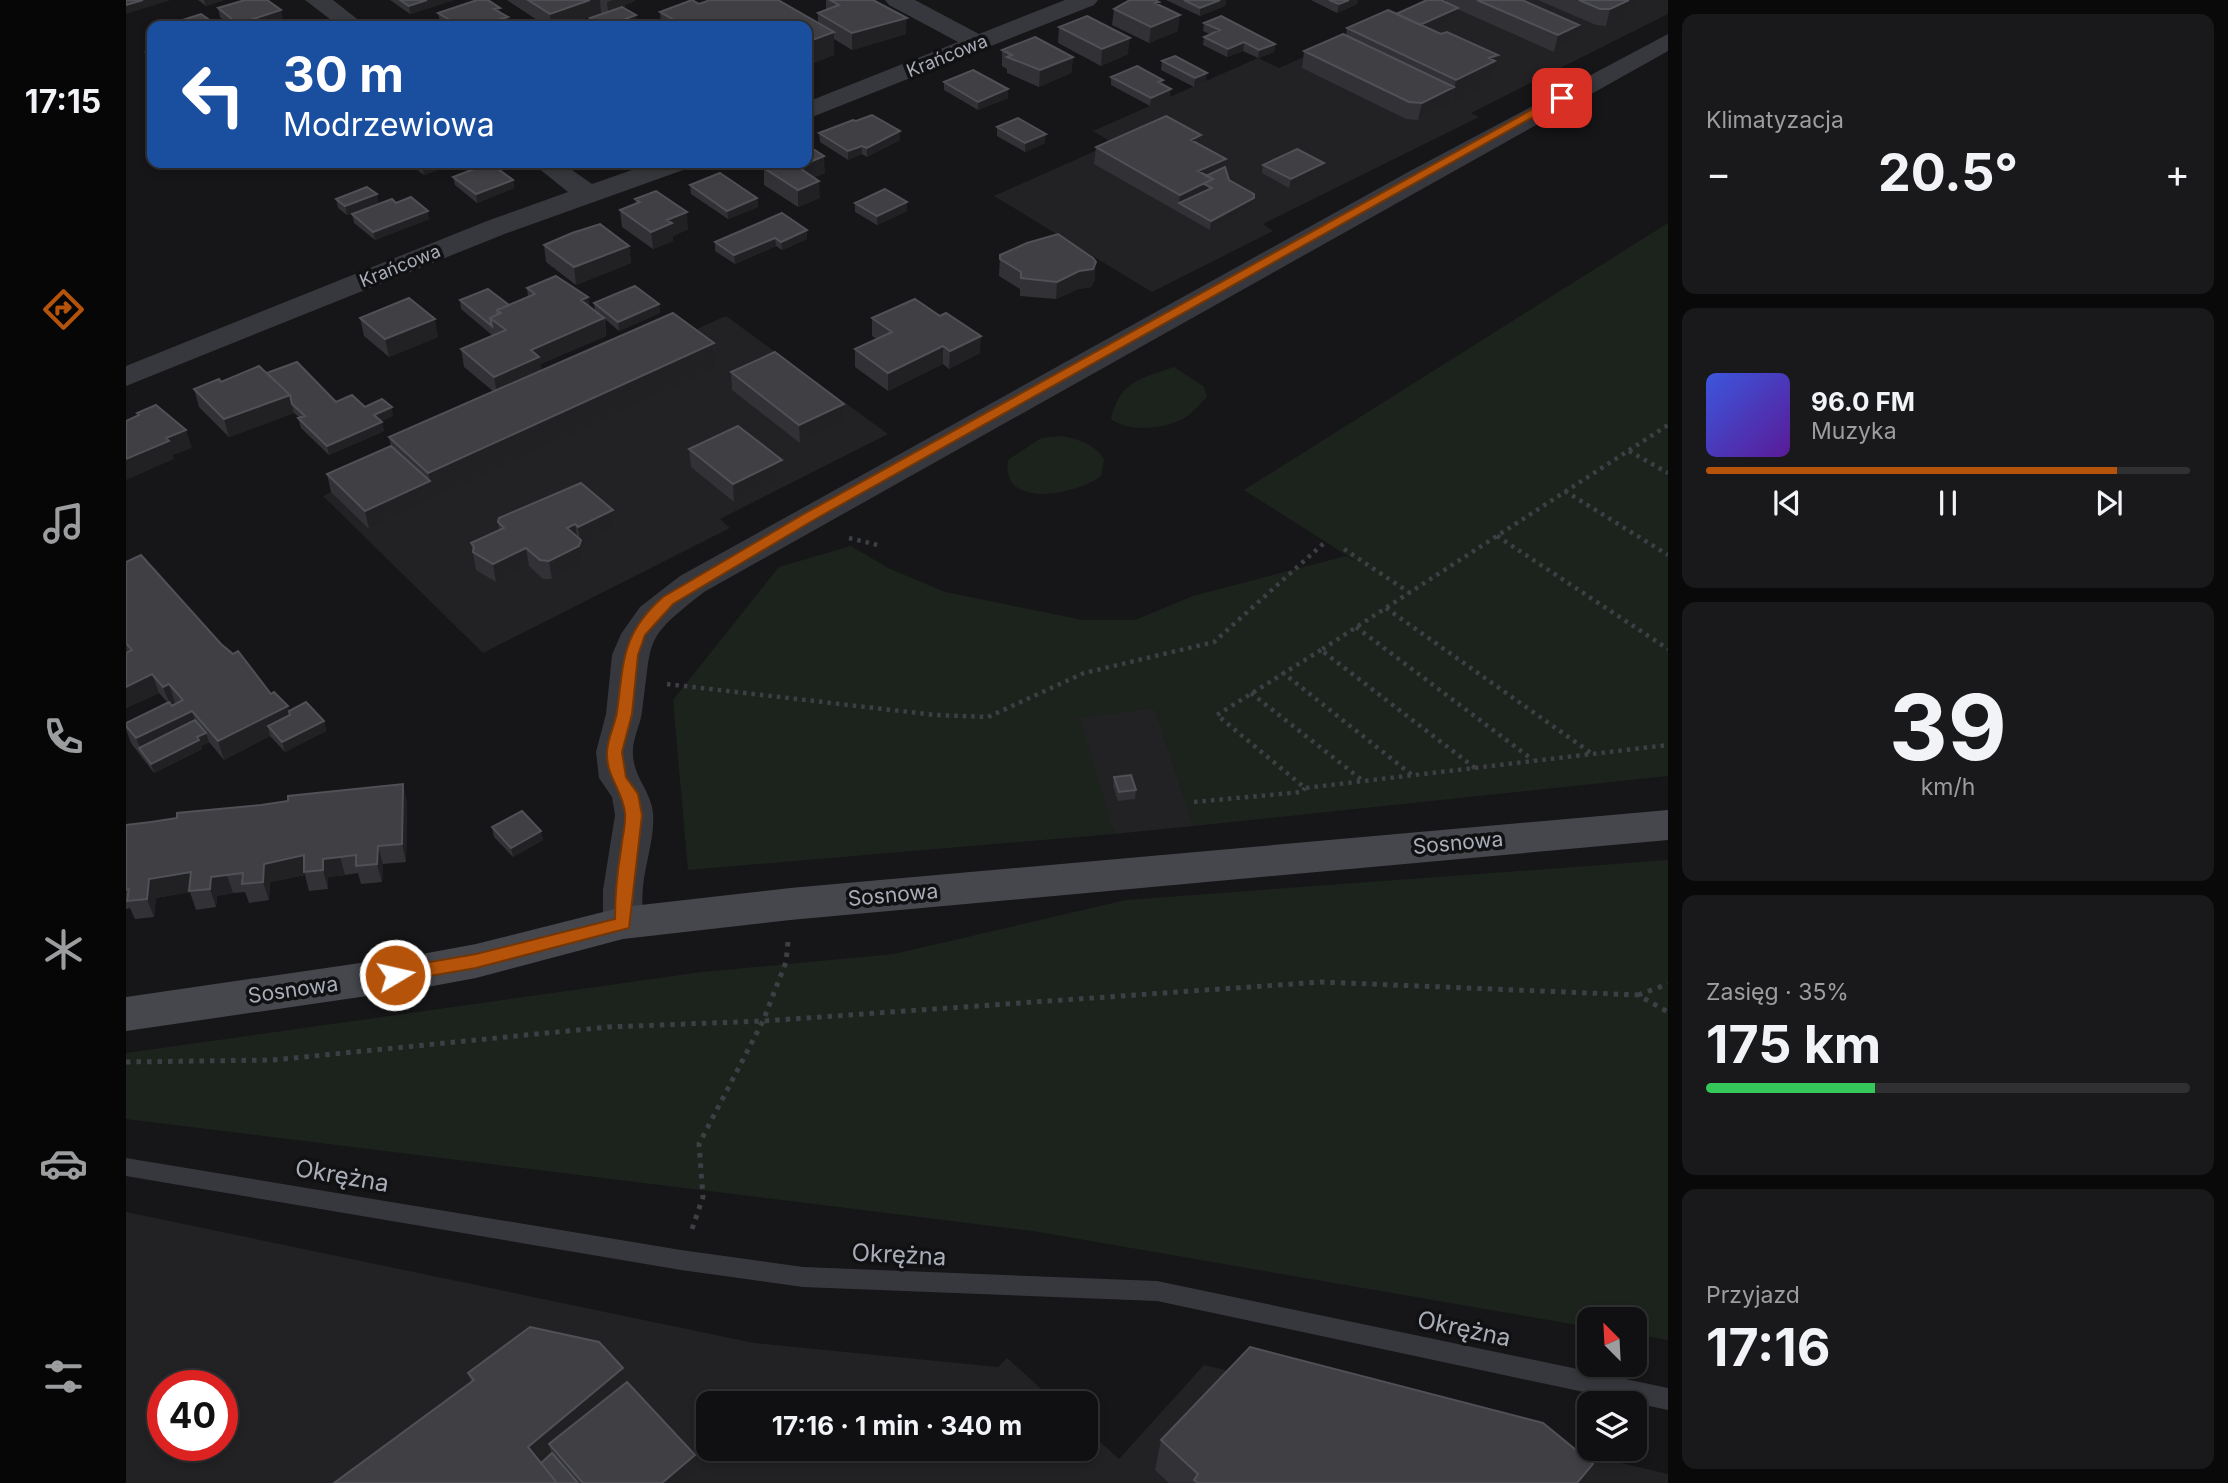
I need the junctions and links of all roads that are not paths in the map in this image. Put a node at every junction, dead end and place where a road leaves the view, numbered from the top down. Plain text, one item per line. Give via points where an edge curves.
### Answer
1 (317, 0) edge
2 (897, 0) edge
3 (1086, 0) edge
4 (347, 21) edge
5 (1668, 41) edge
6 (979, 44) junction
7 (812, 109) edge
8 (552, 168) edge
9 (664, 168) edge
10 (588, 194) junction
11 (126, 377) edge
12 (1668, 825) edge
13 (623, 923) junction
14 (126, 1014) edge
15 (126, 1167) edge
16 (1668, 1399) edge

1 - 4 street
2 - 6 street
3 - 6 street, Krańcowa
5 - 13 street via 692,584 652,615 630,655 624,714 614,752 618,778 630,794 634,815
6 - 7 street, Krańcowa
8 - 10 street
9 - 10 street, Krańcowa
10 - 11 street, Krańcowa
12 - 13 street, Sosnowa
13 - 14 street, Sosnowa via 422,971
15 - 16 lane, Okrężna via 803,1277 1157,1290

